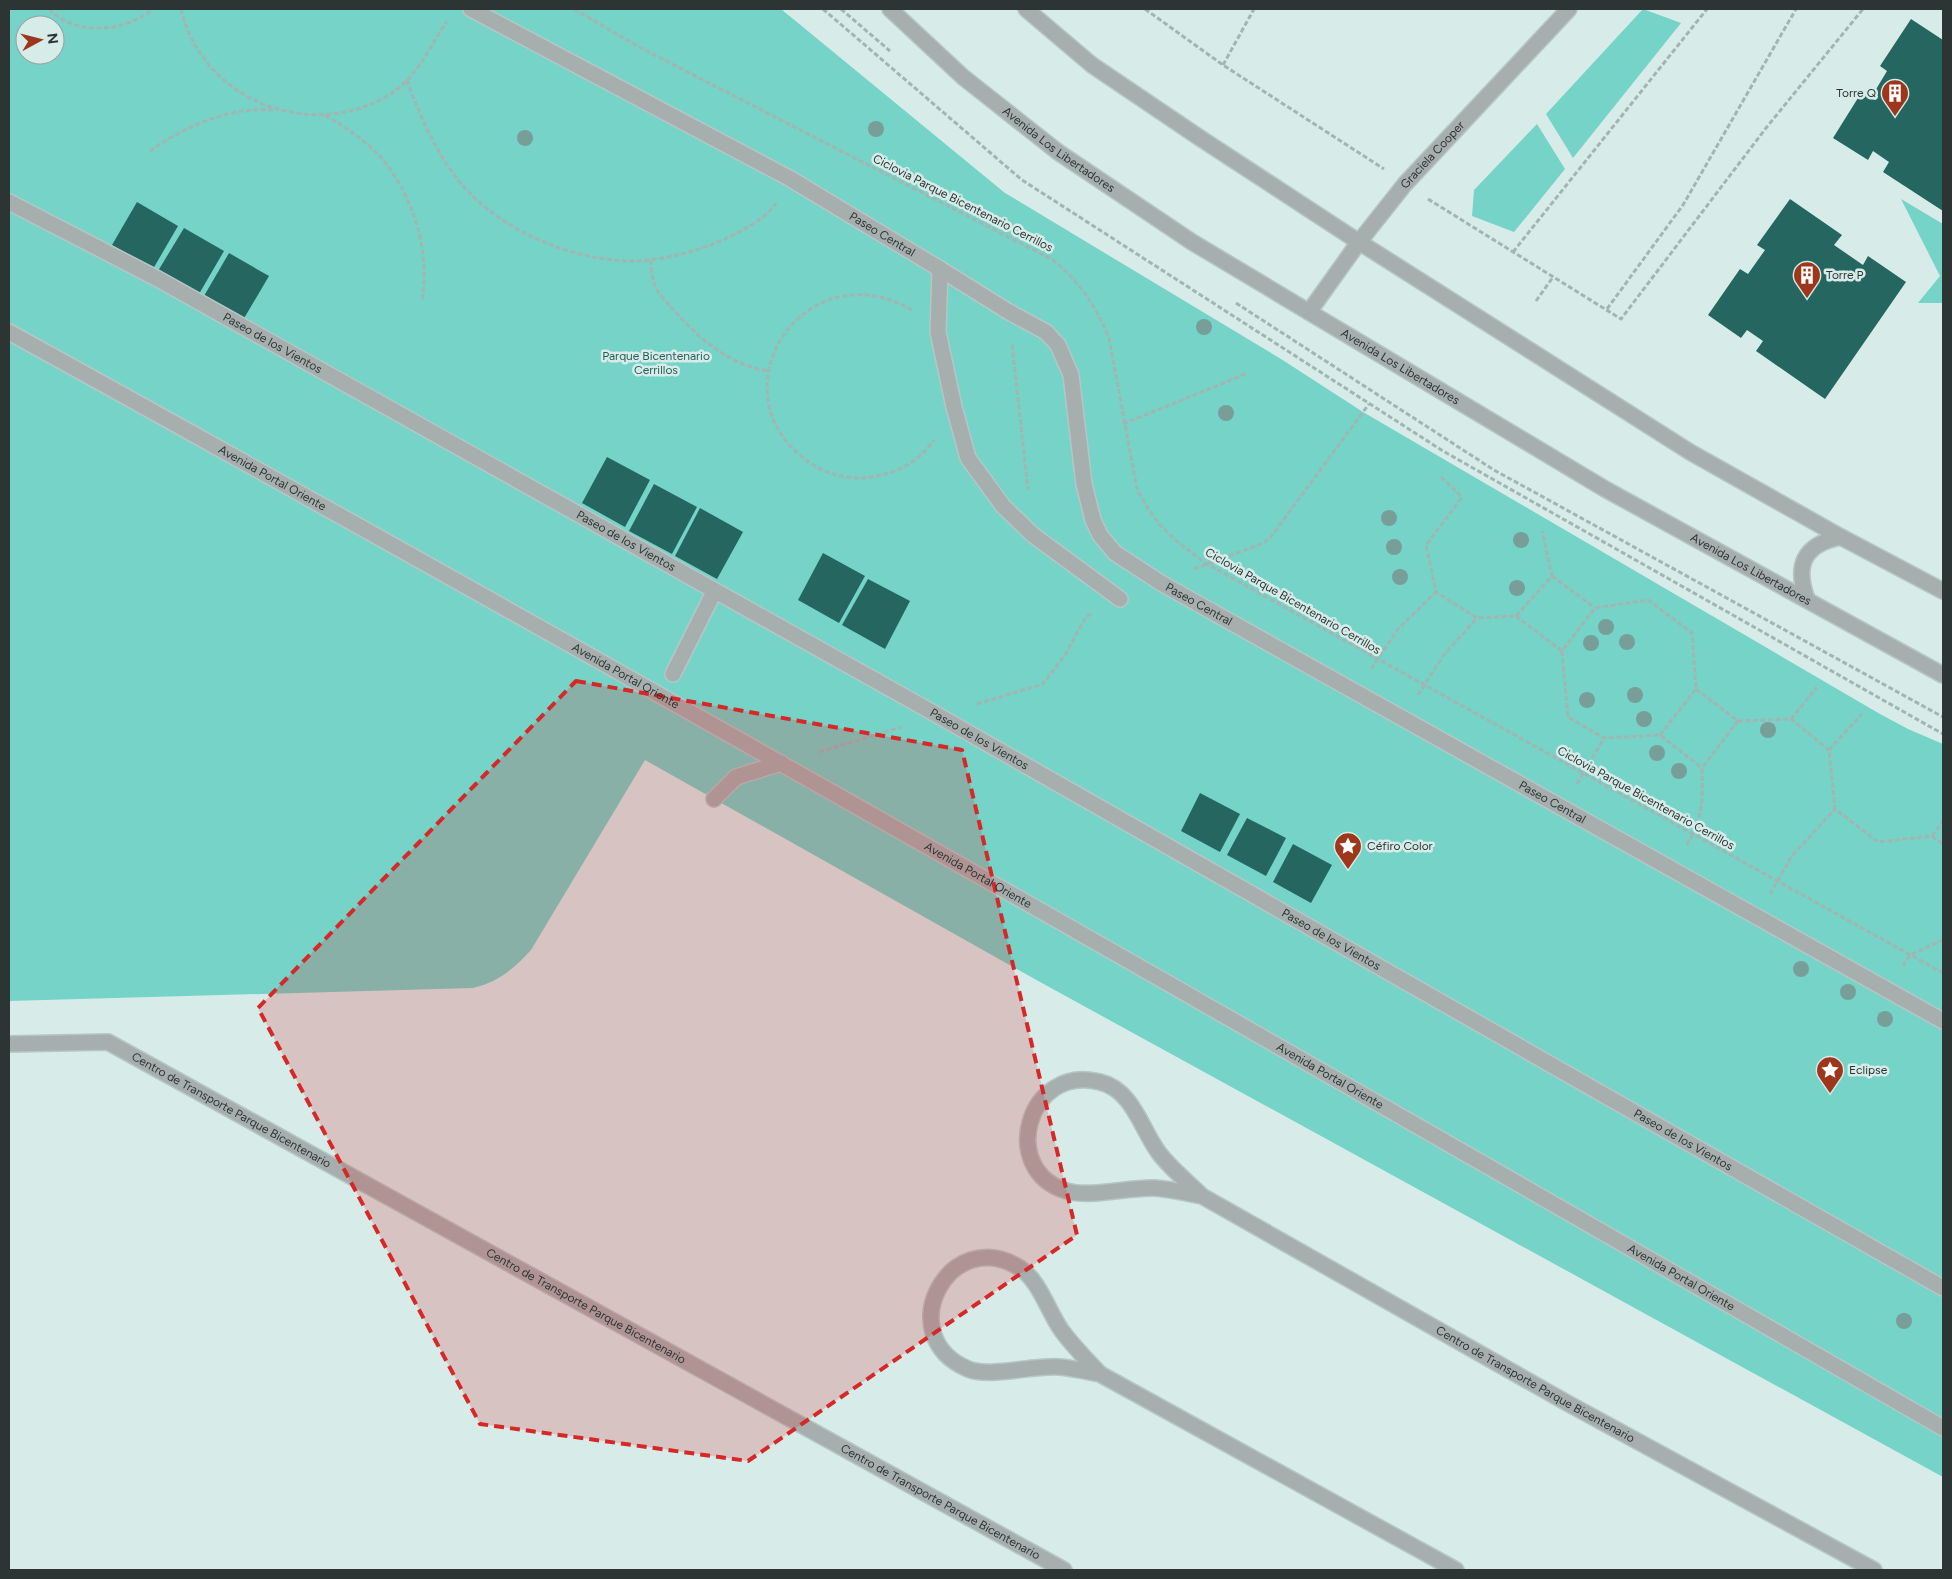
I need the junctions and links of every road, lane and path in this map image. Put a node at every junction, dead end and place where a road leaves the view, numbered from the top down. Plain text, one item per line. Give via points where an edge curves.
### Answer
1 (49, 9) edge
2 (153, 9) edge
3 (181, 9) edge
4 (471, 9) edge
5 (574, 9) edge
6 (823, 9) edge
7 (890, 9) edge
8 (1026, 9) edge
9 (1254, 9) edge
10 (1569, 9) edge
11 (1707, 9) edge
12 (1796, 9) edge
13 (1863, 9) edge
14 (451, 15) dead end
15 (1223, 65) dead end
16 (407, 80) junction
17 (280, 110) junction
18 (325, 115) junction
19 (150, 151) dead end
20 (789, 178) junction
21 (9, 202) edge
22 (1359, 242) junction
23 (1513, 252) dead end
24 (650, 260) junction
25 (940, 269) junction
26 (1553, 277) dead end
27 (422, 300) dead end
28 (1536, 301) dead end
29 (1607, 309) dead end
30 (1008, 312) junction
31 (1309, 312) junction
32 (1622, 319) dead end
33 (9, 332) edge
34 (938, 332) junction
35 (769, 372) junction
36 (1248, 373) dead end
37 (954, 407) junction
38 (1123, 424) junction
39 (1441, 476) dead end
40 (1542, 531) dead end
41 (1033, 535) junction
42 (1841, 537) junction
43 (1552, 576) junction
44 (1943, 590) edge
45 (714, 592) junction
46 (1436, 592) junction
47 (1120, 599) dead end
48 (1807, 599) junction
49 (1595, 608) junction
50 (1516, 616) junction
51 (1477, 618) junction
52 (1562, 651) junction
53 (1377, 659) junction
54 (673, 674) dead end
55 (1943, 676) edge
56 (1424, 685) junction
57 (1817, 687) dead end
58 (1696, 689) junction
59 (1357, 693) junction
60 (1862, 714) dead end
61 (1404, 719) junction
62 (1791, 719) junction
63 (1738, 721) junction
64 (1943, 734) edge
65 (1660, 735) junction
66 (1604, 738) junction
67 (1829, 750) junction
68 (781, 764) junction
69 (1702, 768) junction
70 (1584, 774) junction
71 (714, 799) dead end
72 (1563, 808) junction
73 (1835, 809) junction
74 (1943, 822) edge
75 (1693, 834) junction
76 (1932, 836) junction
77 (1943, 844) edge
78 (1672, 869) junction
79 (1777, 881) junction
80 (1758, 917) junction
81 (1943, 940) edge
82 (1910, 955) junction
83 (1943, 973) edge
84 (1887, 990) junction
85 (1943, 1021) edge
86 (9, 1044) edge
87 (1202, 1196) junction
88 (1943, 1288) edge
89 (1100, 1374) junction
90 (1943, 1428) edge
91 (1064, 1570) edge
92 (1456, 1570) edge
93 (1874, 1570) edge

1 - 2 path via 77,25 103,28 129,24
3 - 17 path via 193,42 222,79 248,99
4 - 20 street, Paseo Central
5 - 38 path, Ciclovia Parque Bicentenario Cerrillos via 648,51 1053,260 1078,283 1101,318 1109,338
6 - 64 path via 1022,180 1443,451
7 - 31 street, Avenida Los Libertadores via 963,77 1058,152 1192,242
8 - 22 street via 1092,65
9 - 15 path
10 - 22 street, Graciela Cooper via 1405,184
11 - 23 path
12 - 29 path via 1683,205
13 - 32 path via 1766,128
14 - 16 path
16 - 18 path via 374,102 350,111
16 - 24 path via 427,129 452,172 498,216 542,241 578,253 625,261
17 - 18 path
17 - 19 path via 257,110 217,117 182,130
18 - 27 path via 360,138 393,175 414,216 422,245 425,266
20 - 24 path via 774,206 740,232 695,250
20 - 25 street, Paseo Central
21 - 45 street, Paseo de los Vientos via 158,279
22 - 31 street, Graciela Cooper
22 - 42 street via 1690,452
24 - 35 path via 657,291 695,332 734,361
25 - 30 street, Paseo Central
25 - 34 street
26 - 28 path
30 - 41 path
30 - 59 street, Paseo Central via 1046,332 1067,362 1072,375 1086,500 1100,535 1115,553 1160,583
31 - 48 street, Avenida Los Libertadores via 1604,489
33 - 68 street, Avenida Portal Oriente via 456,579
34 - 35 path via 913,311 883,297 866,294 832,298 802,314 790,326 780,339
34 - 37 street
35 - 37 path via 772,415 781,434 811,465 831,474 873,478 913,462 929,448
36 - 38 path
37 - 41 street via 968,458 978,475 1003,506
38 - 53 path, Ciclovia Parque Bicentenario Cerrillos via 1137,489 1167,534 1207,564
39 - 46 path via 1462,497 1426,545
40 - 43 path
41 - 47 street
42 - 44 street
42 - 48 street via 1823,540 1802,563 1800,581
43 - 49 path
43 - 50 path
45 - 54 street
45 - 88 street, Paseo de los Vientos via 939,716
46 - 51 path
46 - 53 path via 1398,629
48 - 55 street, Avenida Los Libertadores
49 - 52 path
49 - 58 path via 1648,600 1692,633
50 - 51 path
50 - 52 path
51 - 56 path via 1443,656
52 - 66 path via 1568,717
53 - 56 path, Ciclovia Parque Bicentenario Cerrillos
53 - 59 path
56 - 61 path
56 - 70 path, Ciclovia Parque Bicentenario Cerrillos
57 - 62 path
58 - 63 path
58 - 65 path
59 - 61 street, Paseo Central
60 - 67 path
61 - 72 street, Paseo Central
62 - 63 path
62 - 67 path
63 - 69 path
65 - 66 path
65 - 69 path
66 - 70 path
67 - 73 path
68 - 71 street via 736,777
68 - 90 street, Avenida Portal Oriente via 1089,937
69 - 75 path via 1704,804
70 - 72 path
70 - 75 path, Ciclovia Parque Bicentenario Cerrillos
72 - 78 street, Paseo Central
73 - 76 path via 1878,842
73 - 79 path via 1791,857
74 - 76 path
75 - 78 path
75 - 79 path, Ciclovia Parque Bicentenario Cerrillos
76 - 77 path
78 - 80 street, Paseo Central
79 - 80 path
79 - 82 path, Ciclovia Parque Bicentenario Cerrillos
80 - 84 street, Paseo Central
81 - 82 path
82 - 83 path, Ciclovia Parque Bicentenario Cerrillos
82 - 84 path
84 - 85 street, Paseo Central
86 - 91 street, Centro de Transporte Parque Bicentenario via 108,1042
87 - 87 street via 1160,1154 1130,1103 1118,1090 1102,1082 1066,1082 1050,1090 1029,1119 1028,1146 1038,1171 1050,1183 1066,1191 1084,1194 1154,1188
87 - 93 street, Centro de Transporte Parque Bicentenario via 1569,1404
89 - 89 street via 1063,1333 1034,1281 1022,1269 1005,1261 987,1258 954,1268 933,1298 930,1315 933,1333 941,1349 954,1362 970,1370 987,1372 1058,1366
89 - 92 street

